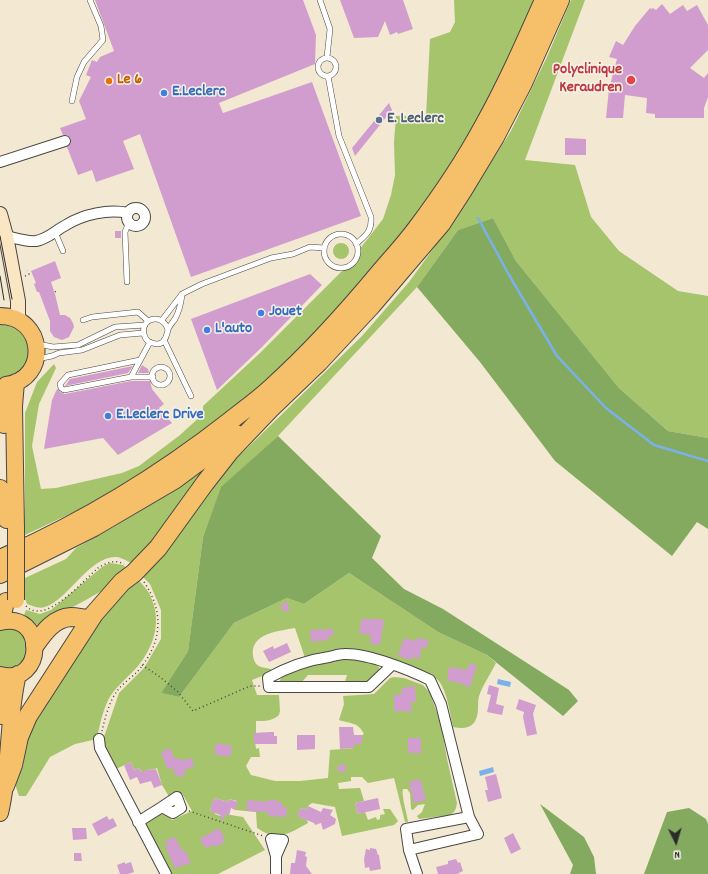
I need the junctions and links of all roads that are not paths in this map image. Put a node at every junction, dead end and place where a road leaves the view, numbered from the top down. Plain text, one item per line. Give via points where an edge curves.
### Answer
1 (90, 0) edge
2 (320, 0) edge
3 (544, 0) edge
4 (560, 0) edge
5 (327, 57) junction
6 (328, 76) junction
7 (72, 101) dead end
8 (65, 141) dead end
9 (0, 162) edge
10 (0, 214) edge
11 (128, 218) joint
12 (55, 232) junction
13 (6, 236) junction
14 (356, 244) junction
15 (324, 248) junction
16 (63, 251) dead end
17 (127, 282) dead end
18 (182, 294) junction
19 (0, 316) edge
20 (18, 320) junction
21 (83, 320) dead end
22 (162, 320) junction
23 (146, 323) junction
24 (168, 330) junction
25 (143, 333) junction
26 (164, 340) junction
27 (150, 342) junction
28 (36, 351) junction
29 (172, 358) junction
30 (140, 360) junction
31 (166, 368) junction
32 (131, 377) junction
33 (153, 377) junction
34 (16, 382) junction
35 (0, 385) edge
36 (0, 393) edge
37 (191, 396) dead end
38 (270, 409) junction
39 (0, 489) edge
40 (81, 518) junction
41 (10, 526) junction
42 (0, 553) edge
43 (0, 559) edge
44 (0, 574) edge
45 (15, 601) junction
46 (90, 619) junction
47 (1, 621) edge
48 (21, 624) junction
49 (36, 645) junction
50 (392, 665) junction
51 (0, 674) edge
52 (18, 674) junction
53 (0, 686) edge
54 (0, 736) edge
55 (99, 739) road end
56 (5, 786) junction
57 (181, 808) road end
58 (0, 813) edge
59 (469, 817) junction
60 (138, 822) junction
61 (270, 839) road end
62 (410, 850) junction
63 (166, 874) edge
64 (276, 874) edge
65 (417, 874) edge

1 - 7 lane via 101,26 103,40 84,62 77,77
2 - 5 lane via 330,30
3 - 40 highway via 511,75 455,174 417,228 347,312 270,389 203,442 124,494
4 - 38 highway via 523,83 495,137 441,224 372,305 319,362
5 - 6 lane via 333,59 336,68 334,73
5 - 6 lane via 318,65 319,72
6 - 14 lane via 338,136 371,217 369,232
8 - 9 street
10 - 13 main road
11 - 12 street via 118,211 80,217
11 - 17 lane via 125,232
12 - 13 street via 37,241
12 - 16 lane
13 - 20 main road via 19,307
14 - 15 lane via 350,237 341,234 332,236
14 - 15 lane via 357,253 353,262 341,268 328,262
15 - 18 lane via 310,247 293,254 271,258
18 - 22 lane
18 - 24 lane via 176,318
19 - 20 main road
20 - 28 main road via 33,334
21 - 23 lane via 138,312
22 - 23 lane via 154,319
22 - 24 lane
23 - 25 lane
23 - 28 lane via 115,327 78,345
24 - 26 lane
25 - 27 lane
25 - 28 lane via 120,335 82,350 52,356
26 - 27 lane via 157,344
26 - 29 lane
27 - 30 lane
28 - 34 main road via 32,369
29 - 31 lane
29 - 37 lane
30 - 32 lane
30 - 32 lane via 68,375 60,384 64,390
31 - 33 lane via 158,368
31 - 33 lane via 170,376 166,383 157,383
32 - 33 lane
34 - 35 main road
34 - 41 main road
36 - 41 main road via 4,407
38 - 44 highway via 174,480 94,527
38 - 46 highway via 204,483 158,548
39 - 41 highway
40 - 42 highway
40 - 43 highway
41 - 45 main road, bridge
45 - 47 main road
45 - 48 main road
46 - 49 highway via 73,617 55,622 47,628
46 - 56 highway via 28,716
47 - 48 main road via 15,621
48 - 49 main road via 32,635
49 - 52 main road via 32,662
50 - 50 street via 368,657 345,654 309,660 268,678 269,687 369,687
50 - 59 street via 430,680 441,704
51 - 52 main road
52 - 56 main road via 13,698
53 - 54 main road via 3,699
55 - 60 street via 100,748
56 - 58 main road
57 - 60 street via 173,813 162,806
59 - 62 street via 406,829
59 - 62 street via 478,834
60 - 63 street
61 - 64 street via 283,840 276,856
62 - 65 street

